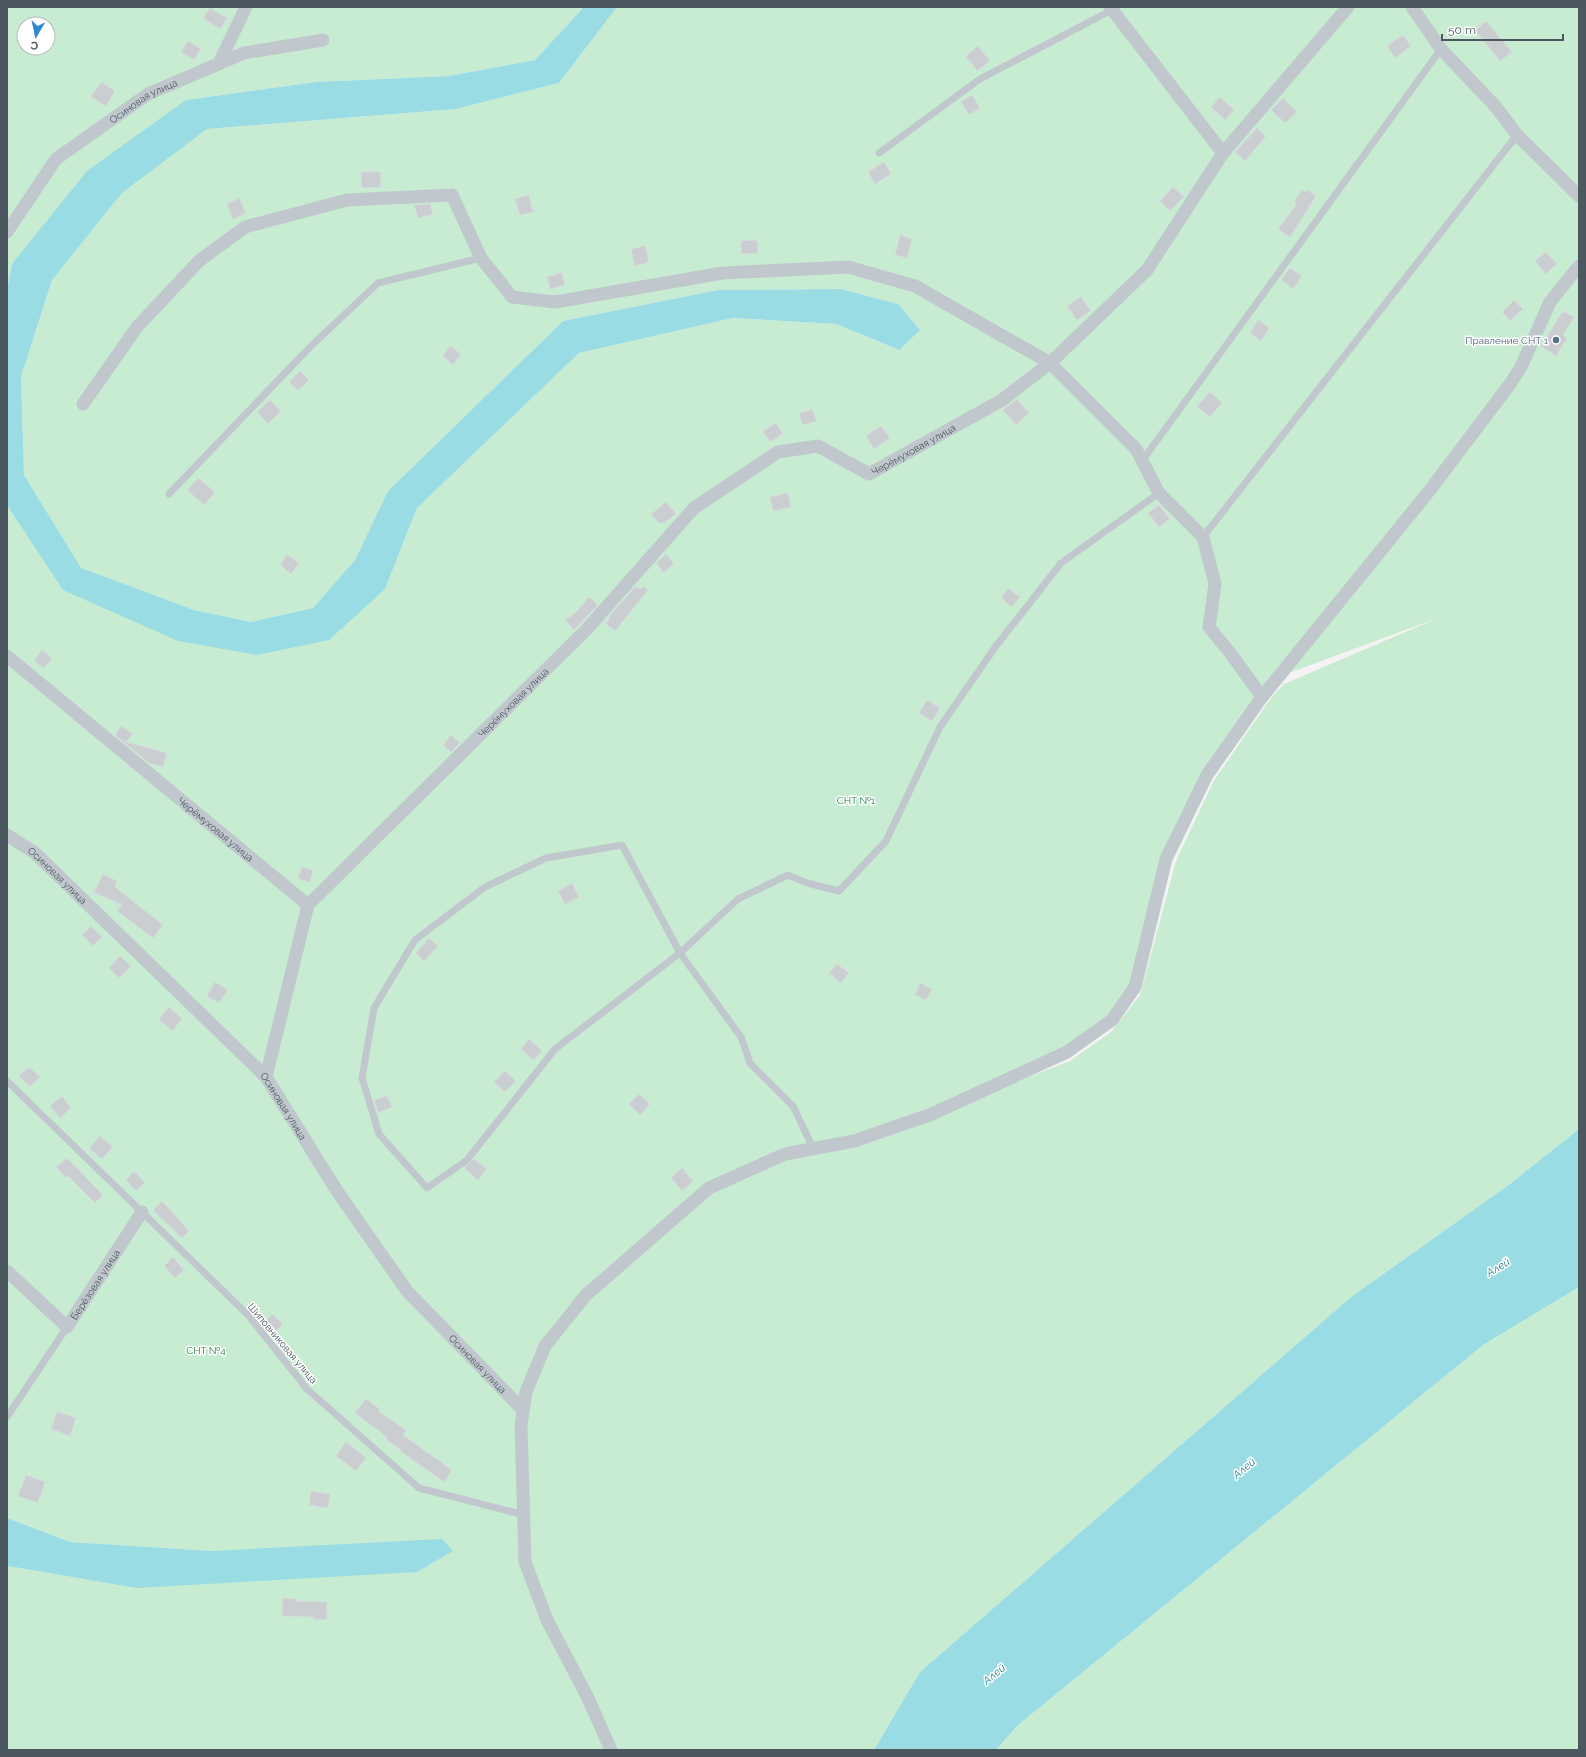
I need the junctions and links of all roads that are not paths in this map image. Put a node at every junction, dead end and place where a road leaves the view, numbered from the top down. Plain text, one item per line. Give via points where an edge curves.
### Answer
1 (246, 7) edge
2 (1348, 7) edge
3 (1412, 7) edge
4 (1111, 8) edge
5 (323, 40) dead end
6 (1441, 48) junction
7 (219, 62) junction
8 (1517, 135) junction
9 (879, 153) dead end
10 (1223, 153) junction
11 (1579, 196) edge
12 (7, 232) edge
13 (480, 258) junction
14 (1579, 266) edge
15 (1050, 363) junction
16 (83, 404) dead end
17 (1142, 461) junction
18 (1158, 493) junction
19 (169, 494) dead end
20 (1203, 537) junction
21 (7, 656) edge
22 (1262, 697) junction
23 (7, 835) edge
24 (308, 905) junction
25 (680, 953) junction
26 (266, 1077) junction
27 (7, 1080) edge
28 (813, 1148) junction
29 (142, 1212) junction
30 (7, 1271) edge
31 (67, 1327) junction
32 (523, 1410) junction
33 (7, 1417) edge
34 (524, 1515) junction
35 (611, 1750) edge

1 - 7 street
2 - 10 street
3 - 6 street
4 - 9 lane via 980,79
4 - 10 street
5 - 7 street, Осиновая улица via 244,53
6 - 8 street via 1496,107
6 - 17 lane
7 - 12 street, Осиновая улица via 148,94 56,159
8 - 11 street
8 - 20 lane
10 - 15 street via 1147,270
13 - 15 street via 512,297 555,302 723,273 848,267 915,286
13 - 16 street via 452,195 347,200 245,227 199,261 137,327
13 - 19 lane via 378,284 310,347
14 - 22 street via 1550,302 1521,367 1510,384 1430,490
15 - 17 street via 1136,449
15 - 24 street, Черёмуховая улица via 1002,400 869,474 818,446 778,452 694,508 586,630
17 - 18 street
18 - 20 street
18 - 25 lane via 1061,563 996,646 940,727 886,841 839,891 788,876 738,899
20 - 22 street via 1215,584 1209,627 1232,654
21 - 24 street, Черёмуховая улица
22 - 28 street via 1207,775 1166,859 1136,987 1112,1020 1067,1052 932,1114 854,1141
23 - 26 street, Осиновая улица via 35,853
24 - 26 street
25 - 25 lane via 555,1049 467,1160 427,1188 379,1134 362,1078 374,1008 415,940 485,886 546,858 622,845
25 - 28 lane via 741,1036 750,1063 793,1106
26 - 32 street, Осиновая улица via 337,1191 407,1290
27 - 29 lane, Шиповниковая улица
28 - 32 street via 785,1154 709,1188 586,1295 545,1346 526,1392
29 - 31 street, Берёзовая улица
29 - 34 lane, Шиповниковая улица via 249,1316 307,1389 419,1488
30 - 31 street, Берёзовая улица
31 - 33 lane
32 - 34 street via 521,1425
34 - 35 street via 525,1562 544,1613 587,1696

